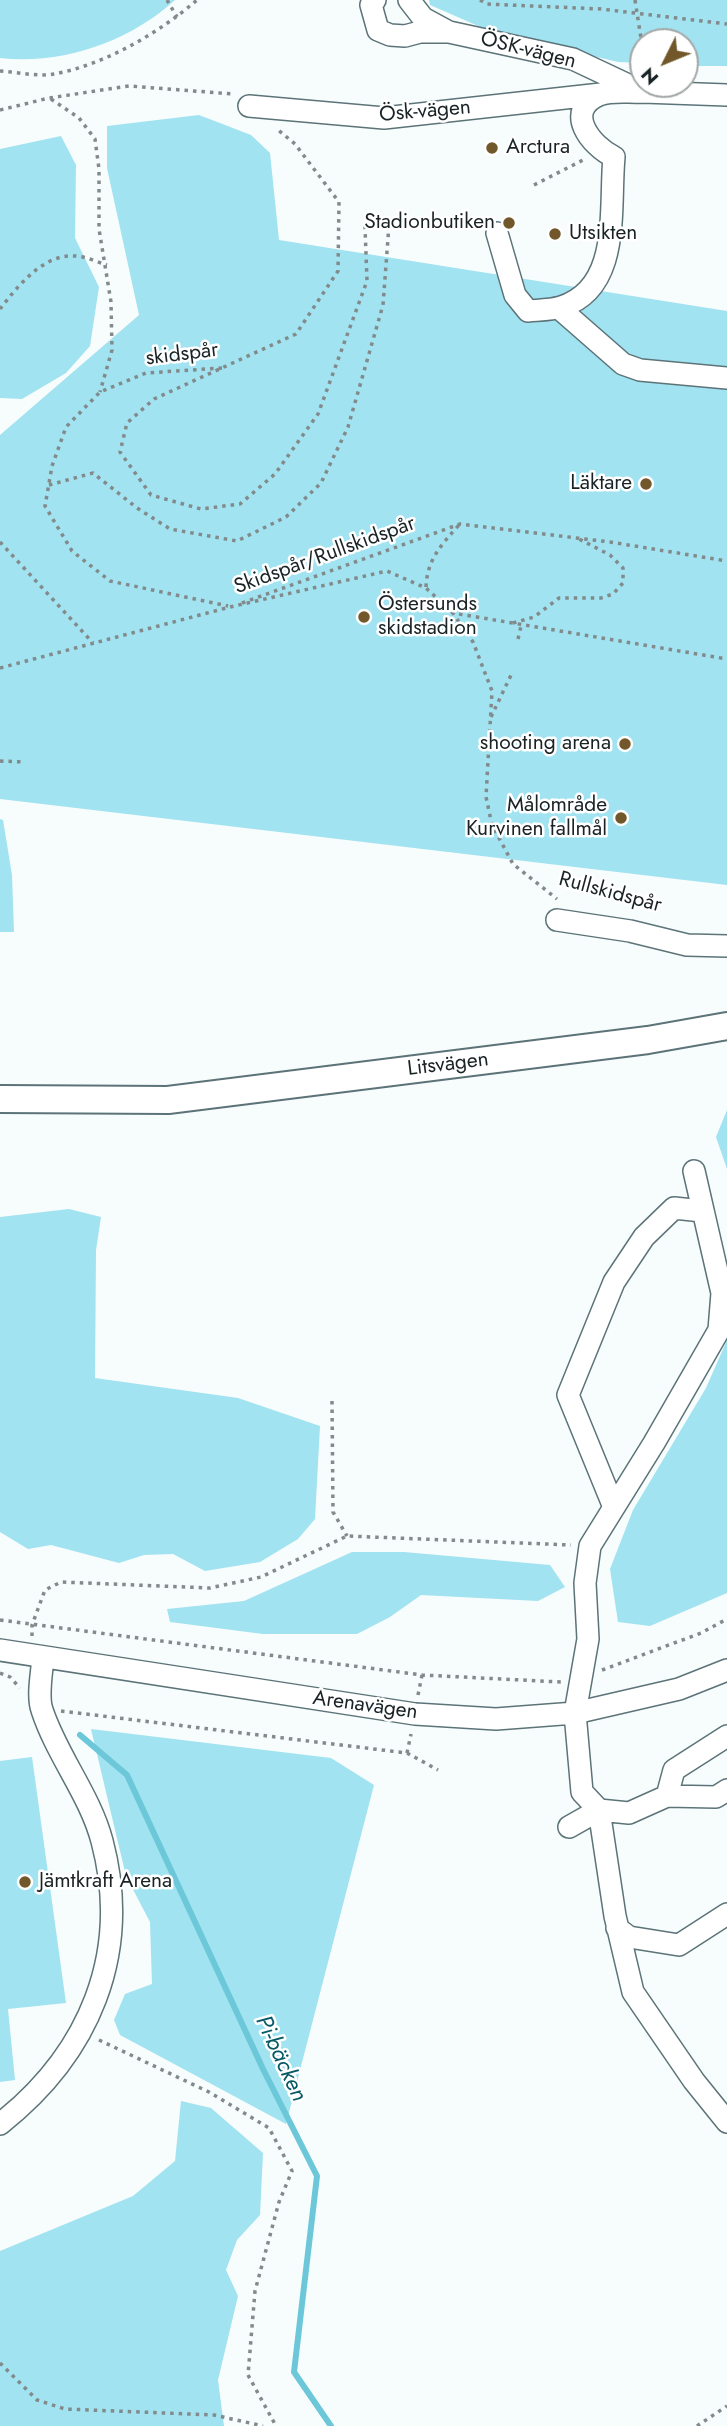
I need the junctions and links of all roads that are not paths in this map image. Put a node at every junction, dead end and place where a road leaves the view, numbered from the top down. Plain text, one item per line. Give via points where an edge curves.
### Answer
1 (375, 0) edge
2 (409, 0) edge
3 (449, 32) junction
4 (629, 85) edge
5 (629, 93) edge
6 (601, 94) junction
7 (699, 94) edge
8 (727, 95) edge
9 (249, 106) road end
10 (497, 233) dead end
11 (559, 308) junction
12 (727, 378) edge
13 (561, 911) road end
14 (727, 946) edge
15 (727, 1026) edge
16 (0, 1099) edge
17 (694, 1171) dead end
18 (702, 1211) junction
19 (613, 1505) junction
20 (0, 1650) edge
21 (37, 1656) junction
22 (727, 1670) edge
23 (575, 1713) junction
24 (727, 1736) edge
25 (727, 1790) edge
26 (667, 1796) junction
27 (599, 1810) junction
28 (569, 1827) dead end
29 (727, 1914) edge
30 (617, 1928) junction
31 (727, 1930) edge
32 (699, 1932) junction
33 (727, 2122) edge
34 (0, 2124) edge

1 - 3 street, ÖSK-vägen via 371,5 378,30 405,36
2 - 3 street, ÖSK-vägen via 423,18
3 - 4 street, ÖSK-vägen via 573,59
5 - 6 street, Ösk-vägen
6 - 9 street, Ösk-vägen via 384,118
6 - 11 street via 587,103 582,127 601,151 614,157 605,265 589,290
7 - 8 street, ÖSK-vägen
10 - 11 street via 515,295 528,311
11 - 12 street via 623,364 640,370
13 - 14 street via 687,945
15 - 16 main road, Litsvägen via 169,1100
17 - 18 street
18 - 19 street via 722,1293 719,1330
18 - 19 street via 674,1208 644,1237 614,1282 568,1395
19 - 23 street via 590,1546 585,1583 588,1639
20 - 21 street, Arenavägen
21 - 23 street, Arenavägen via 415,1714 496,1719
21 - 34 street via 41,1708 102,1841 113,1909 108,1960 90,2016 67,2056 33,2099
22 - 23 street, Arenavägen via 679,1689
23 - 27 street via 582,1792
24 - 26 street via 674,1770
25 - 26 street via 716,1797
26 - 27 street via 629,1813
27 - 28 street
27 - 30 street
29 - 32 street
30 - 32 street via 629,1937 679,1945
30 - 33 street via 633,1992
31 - 32 street

